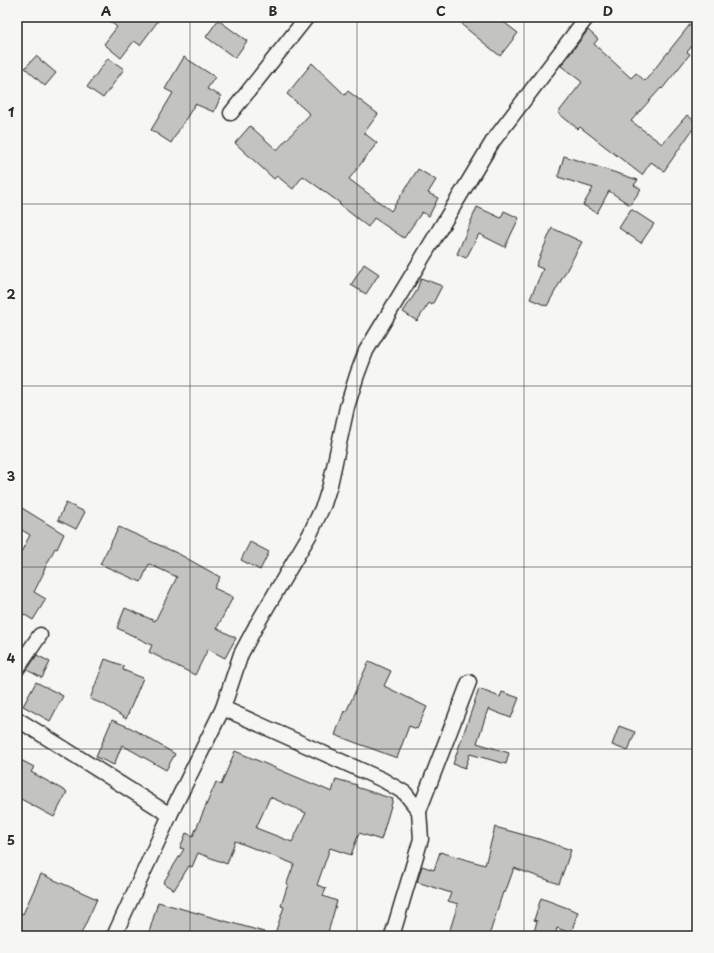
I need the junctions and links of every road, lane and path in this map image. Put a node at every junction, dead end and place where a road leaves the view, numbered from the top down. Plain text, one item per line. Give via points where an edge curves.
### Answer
1 (307, 17) edge
2 (587, 17) edge
3 (231, 113) dead end
4 (40, 635) dead end
5 (17, 669) edge
6 (469, 682) dead end
7 (223, 708) junction
8 (17, 719) edge
9 (419, 811) junction
10 (170, 815) junction
11 (114, 936) edge
12 (392, 936) edge

1 - 3 street
2 - 7 street via 493,141 366,351 347,407 324,504 310,534 241,654
4 - 5 street
6 - 9 street
7 - 9 street via 383,780 405,794
7 - 10 street
8 - 10 street
9 - 12 street via 421,839
10 - 11 street

